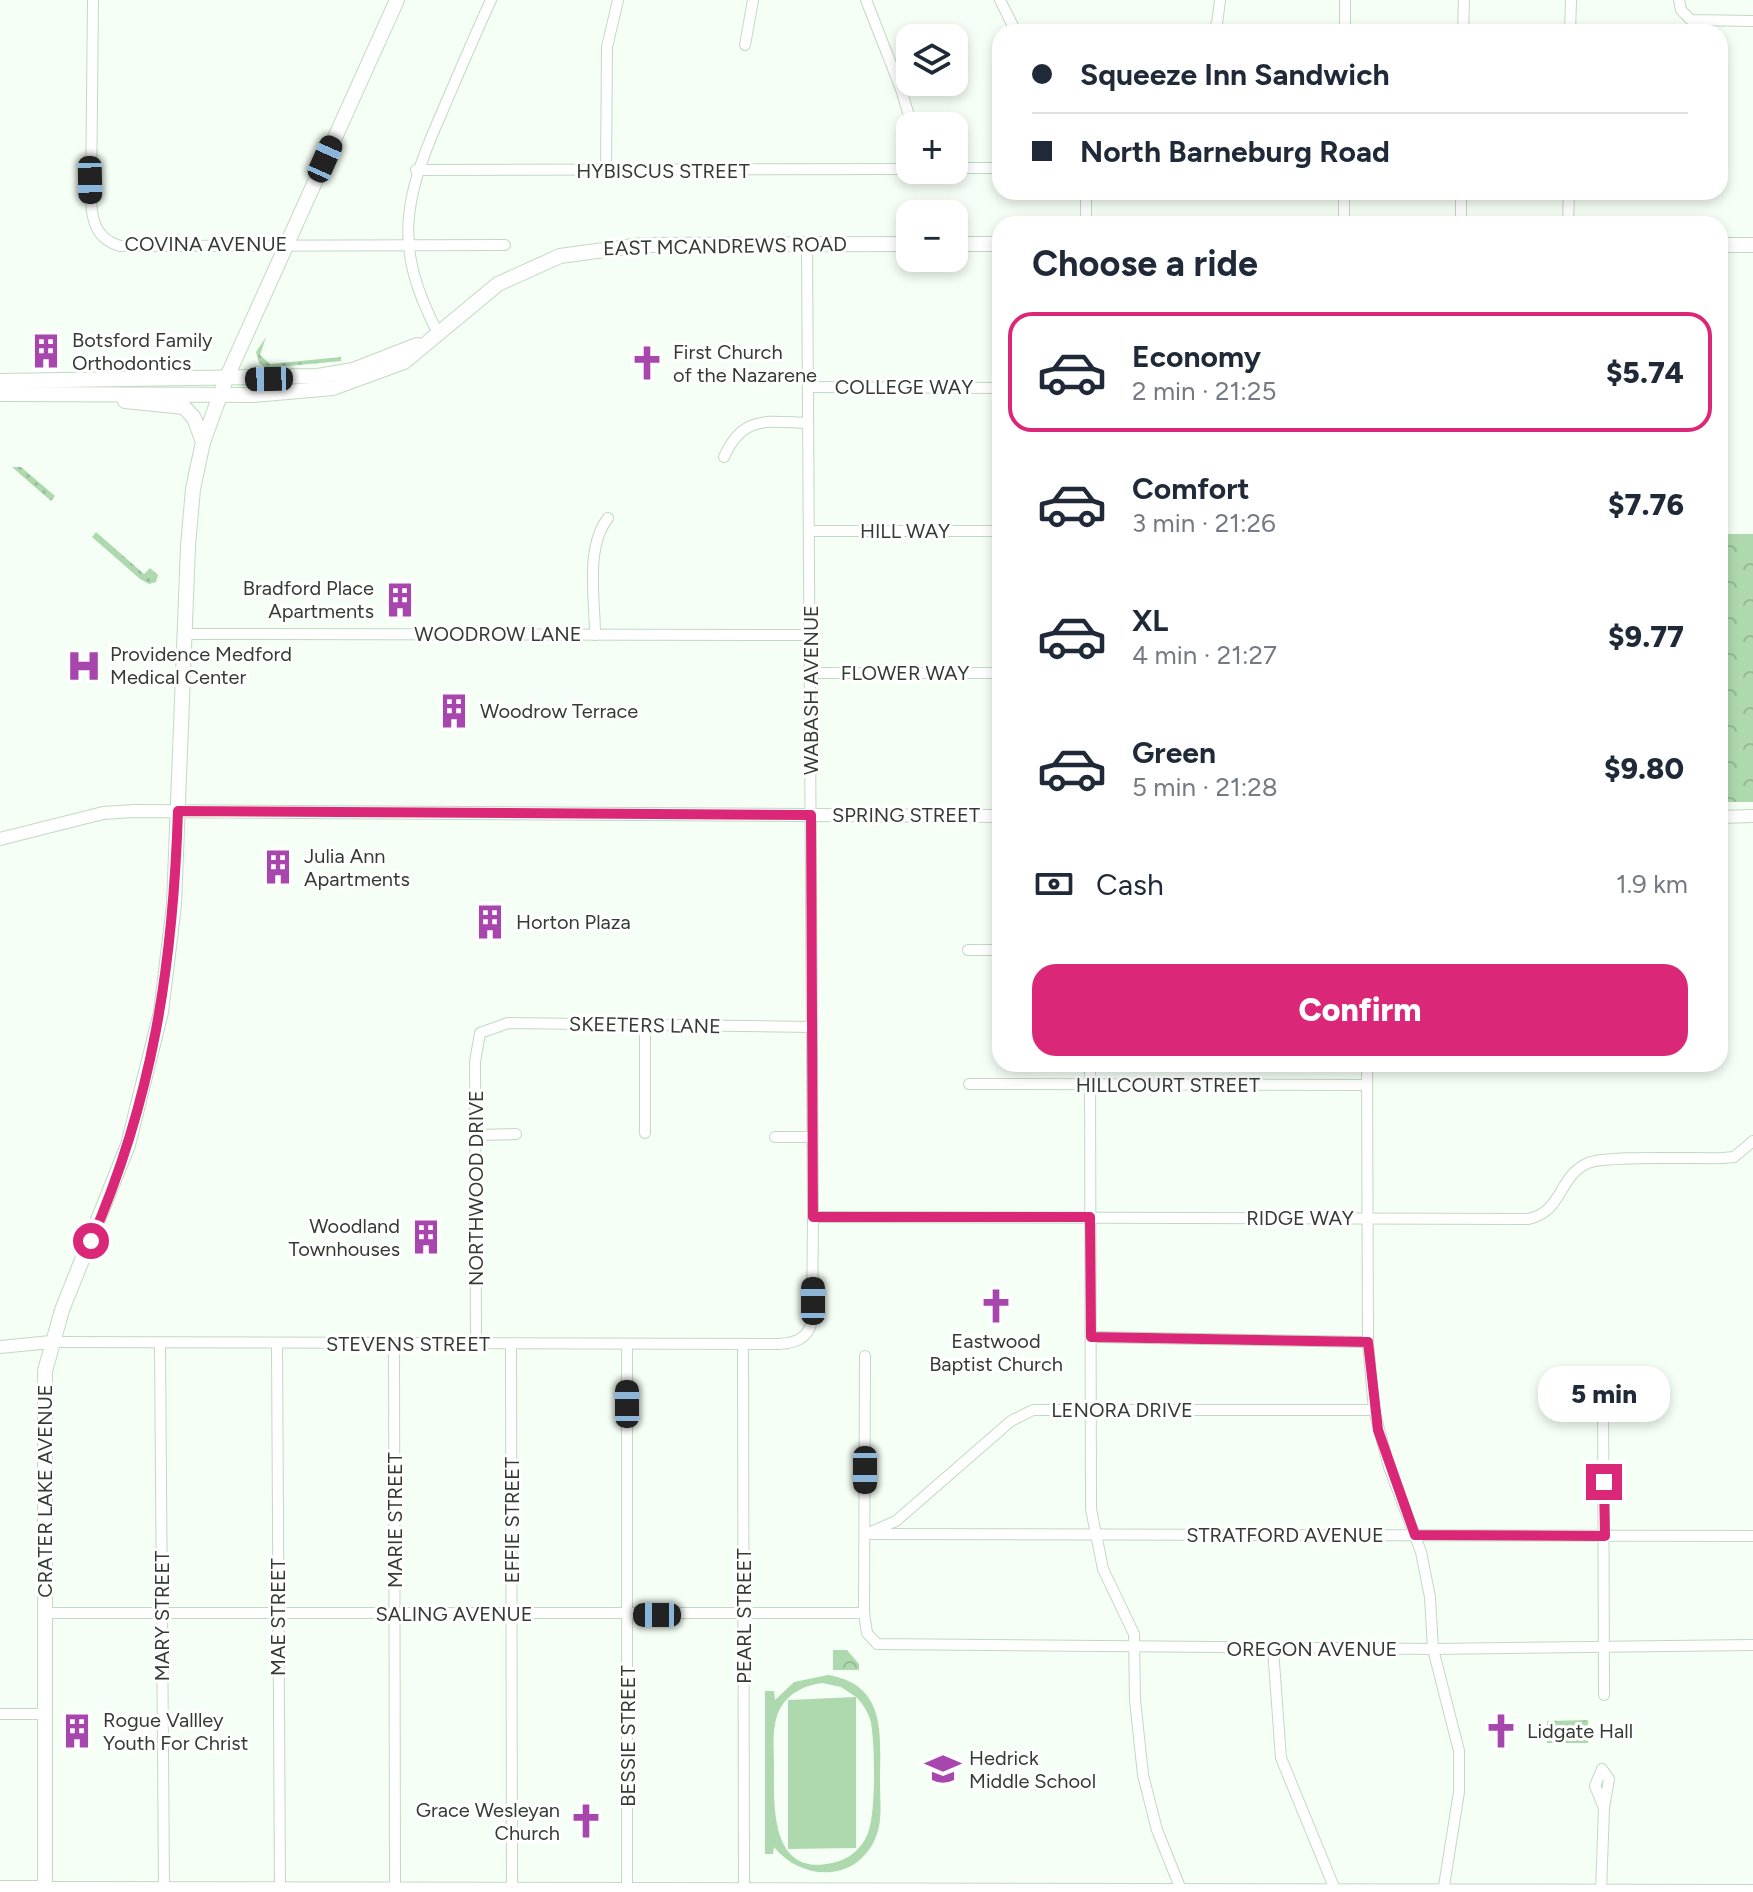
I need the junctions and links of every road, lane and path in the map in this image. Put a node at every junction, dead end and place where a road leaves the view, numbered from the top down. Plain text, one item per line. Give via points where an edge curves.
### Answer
1 (93, 0) edge
2 (397, 0) edge
3 (491, 0) edge
4 (618, 0) edge
5 (753, 0) edge
6 (866, 0) edge
7 (1000, 0) edge
8 (1220, 0) edge
9 (1345, 0) edge
10 (1464, 0) edge
11 (1571, 0) edge
12 (1679, 0) edge
13 (1753, 21) edge
14 (1012, 24) edge
15 (1217, 24) edge
16 (1345, 24) edge
17 (1463, 24) edge
18 (1570, 24) edge
19 (745, 45) dead end
20 (908, 112) edge
21 (968, 168) edge
22 (992, 168) edge
23 (896, 169) edge
24 (416, 170) junction
25 (606, 171) junction
26 (286, 244) junction
27 (408, 244) junction
28 (807, 244) junction
29 (896, 244) edge
30 (968, 244) edge
31 (992, 244) edge
32 (505, 245) dead end
33 (1728, 245) edge
34 (1753, 245) edge
35 (438, 333) junction
36 (425, 343) junction
37 (226, 379) junction
38 (0, 381) edge
39 (808, 387) junction
40 (992, 388) edge
41 (0, 394) edge
42 (219, 395) junction
43 (101, 396) junction
44 (808, 423) junction
45 (203, 442) junction
46 (724, 457) dead end
47 (608, 518) dead end
48 (810, 531) junction
49 (992, 531) edge
50 (185, 634) junction
51 (595, 635) junction
52 (811, 635) junction
53 (811, 673) junction
54 (992, 673) edge
55 (178, 811) junction
56 (811, 815) junction
57 (992, 816) edge
58 (1753, 816) edge
59 (1728, 817) edge
60 (0, 839) edge
61 (968, 950) dead end
62 (992, 950) edge
63 (645, 1026) junction
64 (812, 1027) junction
65 (480, 1033) joint
66 (1090, 1072) edge
67 (1367, 1072) edge
68 (969, 1084) dead end
69 (1090, 1085) junction
70 (1367, 1085) junction
71 (645, 1133) dead end
72 (516, 1134) dead end
73 (476, 1135) junction
74 (775, 1137) dead end
75 (812, 1137) junction
76 (1753, 1141) edge
77 (813, 1217) junction
78 (1090, 1217) junction
79 (1367, 1218) junction
80 (810, 1328) joint
81 (1091, 1337) junction
82 (51, 1342) junction
83 (1368, 1342) junction
84 (160, 1343) junction
85 (277, 1344) junction
86 (394, 1344) junction
87 (476, 1344) junction
88 (511, 1344) junction
89 (627, 1344) junction
90 (743, 1344) junction
91 (0, 1347) edge
92 (865, 1356) dead end
93 (1603, 1382) dead end
94 (1091, 1410) junction
95 (1374, 1410) junction
96 (865, 1534) junction
97 (1095, 1535) junction
98 (1415, 1535) junction
99 (1605, 1536) junction
100 (1753, 1536) edge
101 (278, 1612) junction
102 (45, 1613) junction
103 (163, 1613) junction
104 (864, 1613) junction
105 (512, 1614) junction
106 (396, 1615) junction
107 (629, 1615) junction
108 (744, 1615) junction
109 (1753, 1645) edge
110 (1134, 1648) junction
111 (1601, 1648) junction
112 (1273, 1649) junction
113 (1433, 1649) junction
114 (1604, 1695) dead end
115 (0, 1714) edge
116 (45, 1714) junction
117 (1604, 1808) dead end
118 (744, 1887) junction
119 (0, 1888) edge
120 (627, 1888) junction
121 (164, 1889) junction
122 (280, 1889) junction
123 (395, 1889) junction
124 (512, 1889) junction
125 (45, 1890) edge
126 (217, 1890) edge
127 (545, 1890) edge
128 (684, 1890) edge
129 (898, 1890) edge
130 (1053, 1890) edge
131 (1181, 1890) edge
132 (421, 1891) edge
133 (1335, 1891) edge
134 (1443, 1891) edge
135 (1601, 1891) edge
136 (1753, 1891) edge

1 - 26 street, COVINA AVENUE via 91,200 100,234 120,246
2 - 26 main road, CRATER LAKE AVENUE
3 - 24 street
4 - 25 street via 607,47
5 - 19 street
6 - 20 street
7 - 14 street
8 - 15 street
9 - 16 street
10 - 17 street
11 - 18 street
12 - 13 street via 1691,20
21 - 22 street
23 - 25 street, HYBISCUS STREET
24 - 25 street, HYBISCUS STREET
24 - 27 street
26 - 27 street, COVINA AVENUE
26 - 37 main road, CRATER LAKE AVENUE
27 - 32 street, COVINA AVENUE
27 - 35 street via 416,284
28 - 29 main road, EAST MCANDREWS ROAD
28 - 35 main road, EAST MCANDREWS ROAD via 641,245 560,256 498,284
28 - 39 street, WABASH AVENUE
30 - 31 main road
33 - 34 main road
35 - 36 main road, EAST MCANDREWS ROAD
36 - 37 main road, EAST MCANDREWS ROAD via 337,373
36 - 42 main road, EAST MCANDREWS ROAD via 404,362 333,388
37 - 38 main road, EAST MCANDREWS ROAD
37 - 42 main road, CRATER LAKE AVENUE
39 - 40 street, COLLEGE WAY
39 - 44 street, WABASH AVENUE
41 - 43 main road, EAST MCANDREWS ROAD
42 - 43 main road, EAST MCANDREWS ROAD
42 - 45 main road, CRATER LAKE AVENUE
43 - 45 main road via 184,407
44 - 46 street via 746,426
44 - 48 street, WABASH AVENUE
45 - 50 main road, CRATER LAKE AVENUE via 190,518
47 - 51 street via 595,553
48 - 49 street, HILL WAY
48 - 52 street, WABASH AVENUE
50 - 51 street, WOODROW LANE
50 - 55 main road, CRATER LAKE AVENUE
51 - 52 street, WOODROW LANE
52 - 53 street, WABASH AVENUE
53 - 54 street, FLOWER WAY
53 - 56 street, WABASH AVENUE
55 - 56 street, SPRING STREET
55 - 60 street, SPRING STREET via 103,813
55 - 82 main road, CRATER LAKE AVENUE via 169,958 149,1071 118,1174
56 - 57 street, SPRING STREET
56 - 64 street, WABASH AVENUE
58 - 59 street
61 - 62 street
63 - 64 street, SKEETERS LANE
63 - 65 street, SKEETERS LANE via 508,1023
63 - 71 street
64 - 75 street, WABASH AVENUE
65 - 73 street, NORTHWOOD DRIVE via 475,1049
66 - 69 street
67 - 70 street
68 - 69 street, HILLCOURT STREET
69 - 70 street, HILLCOURT STREET
69 - 78 street
70 - 79 street
72 - 73 street
73 - 87 street, NORTHWOOD DRIVE
74 - 75 street
75 - 77 street, WABASH AVENUE
76 - 79 street, RIDGE WAY via 1734,1157 1587,1163 1539,1217
77 - 78 street, RIDGE WAY
77 - 80 street, WABASH AVENUE
78 - 79 street, RIDGE WAY
78 - 81 street
79 - 83 street
80 - 90 street, STEVENS STREET via 794,1342
81 - 83 street
81 - 94 street
82 - 84 street, STEVENS STREET
82 - 91 street, STEVENS STREET
82 - 102 main road, CRATER LAKE AVENUE via 44,1387
83 - 95 street
84 - 85 street, STEVENS STREET
84 - 103 street, MARY STREET
85 - 86 street, STEVENS STREET
85 - 101 street, MAE STREET
86 - 87 street, STEVENS STREET
86 - 106 street, MARIE STREET
87 - 88 street, STEVENS STREET
88 - 89 street, STEVENS STREET
88 - 105 street, EFFIE STREET
89 - 90 street, STEVENS STREET
89 - 107 street, BESSIE STREET
90 - 108 street, PEARL STREET
92 - 96 street
93 - 99 street
94 - 95 street, LENORA DRIVE
94 - 96 street, LENORA DRIVE via 1024,1412 896,1521
94 - 97 street
95 - 98 street
96 - 97 street, STRATFORD AVENUE
96 - 104 street
97 - 98 street, STRATFORD AVENUE
97 - 110 street via 1103,1569 1131,1623
98 - 99 street, STRATFORD AVENUE
98 - 113 street via 1426,1574
99 - 100 street, STRATFORD AVENUE
99 - 111 street
101 - 103 street, SALING AVENUE
101 - 106 street, SALING AVENUE
101 - 122 street, MAE STREET
102 - 103 street, SALING AVENUE
102 - 116 main road, CRATER LAKE AVENUE
103 - 121 street, MARY STREET
104 - 108 street, SALING AVENUE
104 - 110 street, OREGON AVENUE via 867,1633 887,1646
105 - 106 street, SALING AVENUE
105 - 107 street, SALING AVENUE
105 - 124 street, EFFIE STREET
106 - 123 street, MARIE STREET
107 - 108 street, SALING AVENUE
107 - 120 street, BESSIE STREET
108 - 118 street, PEARL STREET
109 - 111 street, OREGON AVENUE
110 - 112 street, OREGON AVENUE
110 - 131 street via 1143,1775
111 - 113 street, OREGON AVENUE
111 - 114 street
112 - 113 street, OREGON AVENUE
112 - 133 street via 1281,1758
113 - 134 street via 1459,1751 1459,1792
115 - 116 street
116 - 125 main road, CRATER LAKE AVENUE
117 - 135 street
118 - 128 street
118 - 129 street
119 - 125 main road
120 - 127 street
120 - 128 street
121 - 125 street
121 - 126 street
122 - 123 street
122 - 126 street
123 - 132 street
124 - 127 street
124 - 132 street
129 - 130 street
130 - 131 street
131 - 133 street
133 - 134 street
134 - 135 street
135 - 136 street

